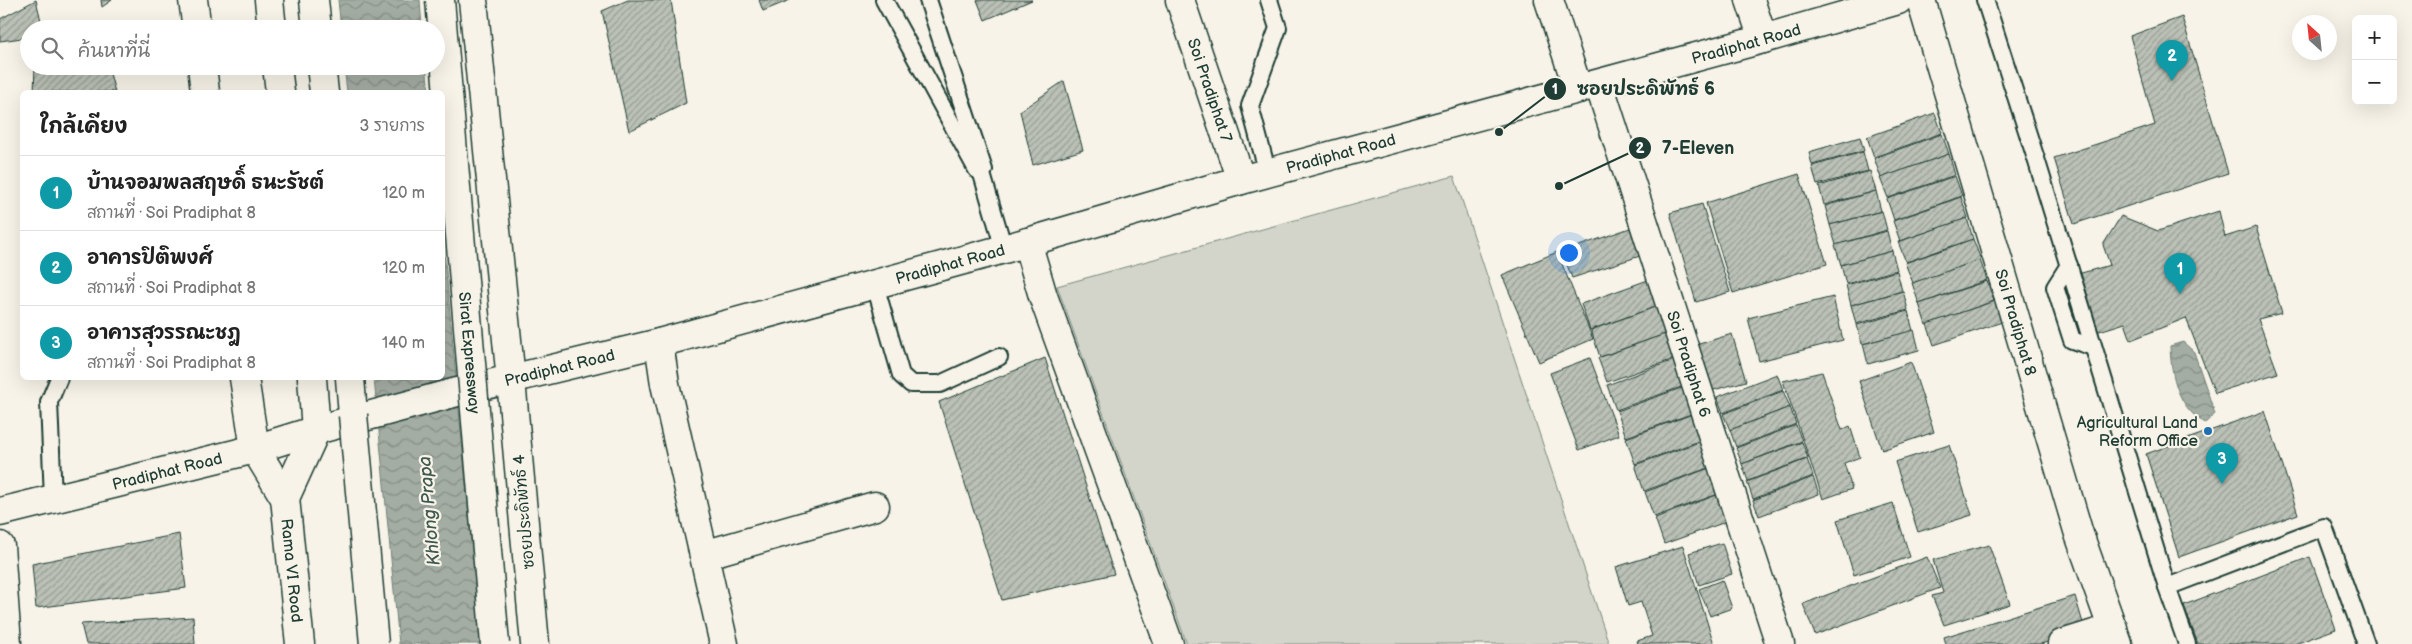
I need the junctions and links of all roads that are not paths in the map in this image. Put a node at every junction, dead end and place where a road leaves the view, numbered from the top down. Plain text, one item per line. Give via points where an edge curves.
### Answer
1 (193, 0) edge
2 (269, 0) edge
3 (314, 0) edge
4 (440, 0) edge
5 (473, 0) edge
6 (884, 0) edge
7 (928, 0) edge
8 (1180, 0) edge
9 (1269, 0) edge
10 (1549, 0) edge
11 (1750, 0) edge
12 (1898, 0) edge
13 (1921, 0) edge
14 (1985, 0) edge
15 (196, 20) edge
16 (271, 20) edge
17 (316, 20) edge
18 (442, 20) edge
19 (1763, 40) junction
20 (445, 59) edge
21 (203, 75) edge
22 (278, 75) edge
23 (322, 75) edge
24 (1588, 86) junction
25 (205, 90) edge
26 (280, 90) edge
27 (324, 90) edge
28 (982, 174) junction
29 (1268, 174) junction
30 (1241, 180) junction
31 (1016, 245) junction
32 (875, 285) junction
33 (659, 343) junction
34 (1000, 357) dead end
35 (58, 380) edge
36 (244, 380) edge
37 (312, 380) edge
38 (350, 380) edge
39 (512, 380) junction
40 (316, 430) junction
41 (255, 449) junction
42 (285, 498) junction
43 (53, 499) junction
44 (875, 506) dead end
45 (0, 512) edge
46 (0, 546) edge
47 (704, 555) junction
48 (2167, 587) junction
49 (2116, 636) edge
50 (7, 644) edge
51 (300, 644) edge
52 (374, 644) edge
53 (495, 644) edge
54 (535, 644) edge
55 (724, 644) edge
56 (1169, 644) edge
57 (1780, 644) edge
58 (2062, 644) edge
59 (2187, 644) edge
60 (2366, 644) edge

1 - 15 main road
2 - 16 main road
3 - 17 main road
4 - 18 main road, Sirat Expressway, bridge
5 - 39 main road, ซอยประดิพัทธ์ 4
6 - 28 lane via 977,172
7 - 28 lane via 984,170
8 - 30 main road, Soi Pradiphat 7
9 - 29 lane via 1278,28 1250,106
10 - 24 main road, Soi Pradiphat 6
11 - 19 main road
12 - 19 main road, Pradiphat Road
13 - 49 main road, Soi Pradiphat 8 via 2079,534
14 - 48 lane via 2069,265 2054,287 2072,340 2093,347
19 - 24 main road, Pradiphat Road
20 - 53 main road, Sirat Expressway, bridge
21 - 25 main road
22 - 26 main road
23 - 27 main road
24 - 29 main road, Pradiphat Road
24 - 57 main road, Soi Pradiphat 6
28 - 31 lane
29 - 30 main road, Pradiphat Road
30 - 31 main road, Pradiphat Road
31 - 32 main road, Pradiphat Road
31 - 56 main road via 1046,305
32 - 33 main road, Pradiphat Road
32 - 34 lane via 901,375 911,384 940,384
33 - 39 main road, Pradiphat Road
33 - 47 main road via 665,384
35 - 43 lane via 49,402
36 - 41 main road, Rama VI Road
37 - 40 main road, Rama VI Road
38 - 52 main road, bridge
39 - 40 main road, Pradiphat Road
39 - 54 main road, ซอยประดิพัทธ์ 4
40 - 41 main road, Pradiphat Road
40 - 42 main road, Rama VI Road
41 - 42 main road, Rama VI Road
41 - 43 main road, Pradiphat Road
42 - 51 main road, Rama VI Road
43 - 45 main road, Pradiphat Road
44 - 47 main road
46 - 50 main road
47 - 55 main road
48 - 59 lane
48 - 60 lane via 2324,527
49 - 58 main road

